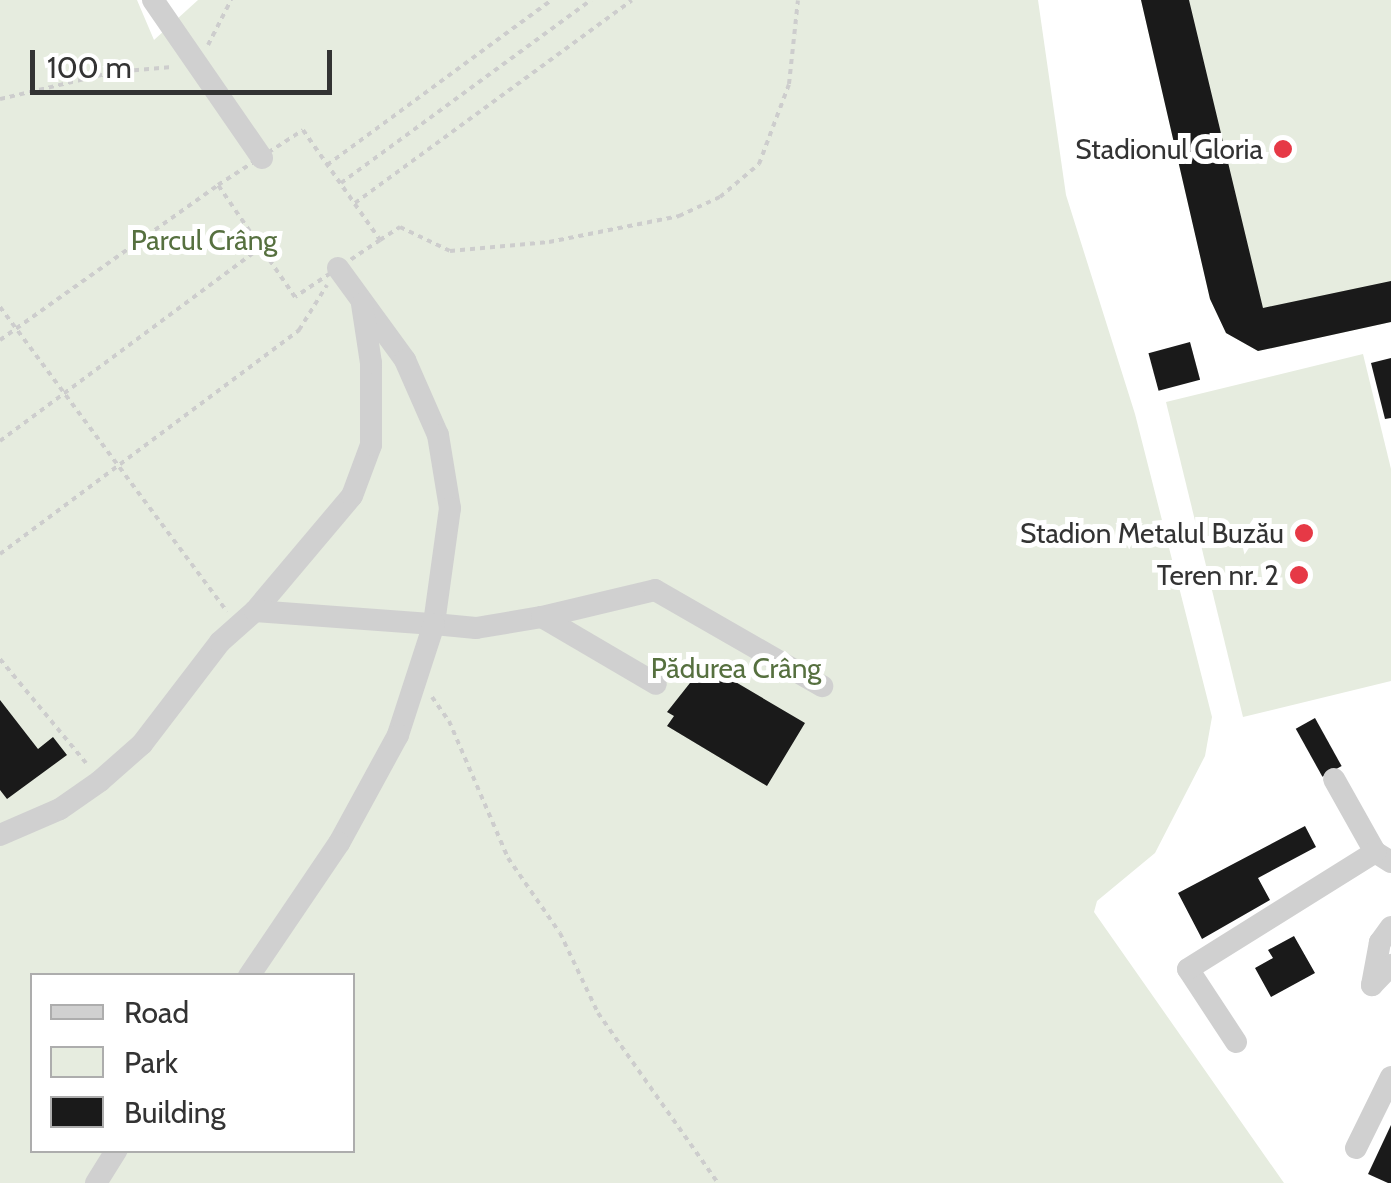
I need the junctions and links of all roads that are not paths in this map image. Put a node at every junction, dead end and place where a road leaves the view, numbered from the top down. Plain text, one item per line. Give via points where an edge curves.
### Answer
1 (153, 0) edge
2 (262, 158) road end
3 (338, 268) road end
4 (361, 300) junction
5 (542, 617) junction
6 (246, 618) junction
7 (434, 624) junction
8 (656, 684) dead end
9 (822, 686) dead end
10 (1334, 779) dead end
11 (0, 835) edge
12 (1383, 857) edge
13 (1387, 942) edge
14 (1391, 965) edge
15 (251, 973) edge
16 (1236, 1042) dead end
17 (1391, 1077) edge
18 (1356, 1148) dead end
19 (114, 1153) edge
20 (96, 1183) edge

1 - 2 lane
3 - 4 lane
4 - 6 lane via 372,364 371,445 352,496
4 - 7 lane via 405,360 438,435 450,508
5 - 7 lane via 476,628
5 - 8 lane
5 - 9 lane via 655,590
6 - 7 lane
6 - 11 lane via 142,744 60,809
7 - 15 lane via 398,735 339,843
10 - 12 lane
12 - 16 lane via 1188,968
13 - 14 lane via 1372,985
17 - 18 lane
19 - 20 lane

